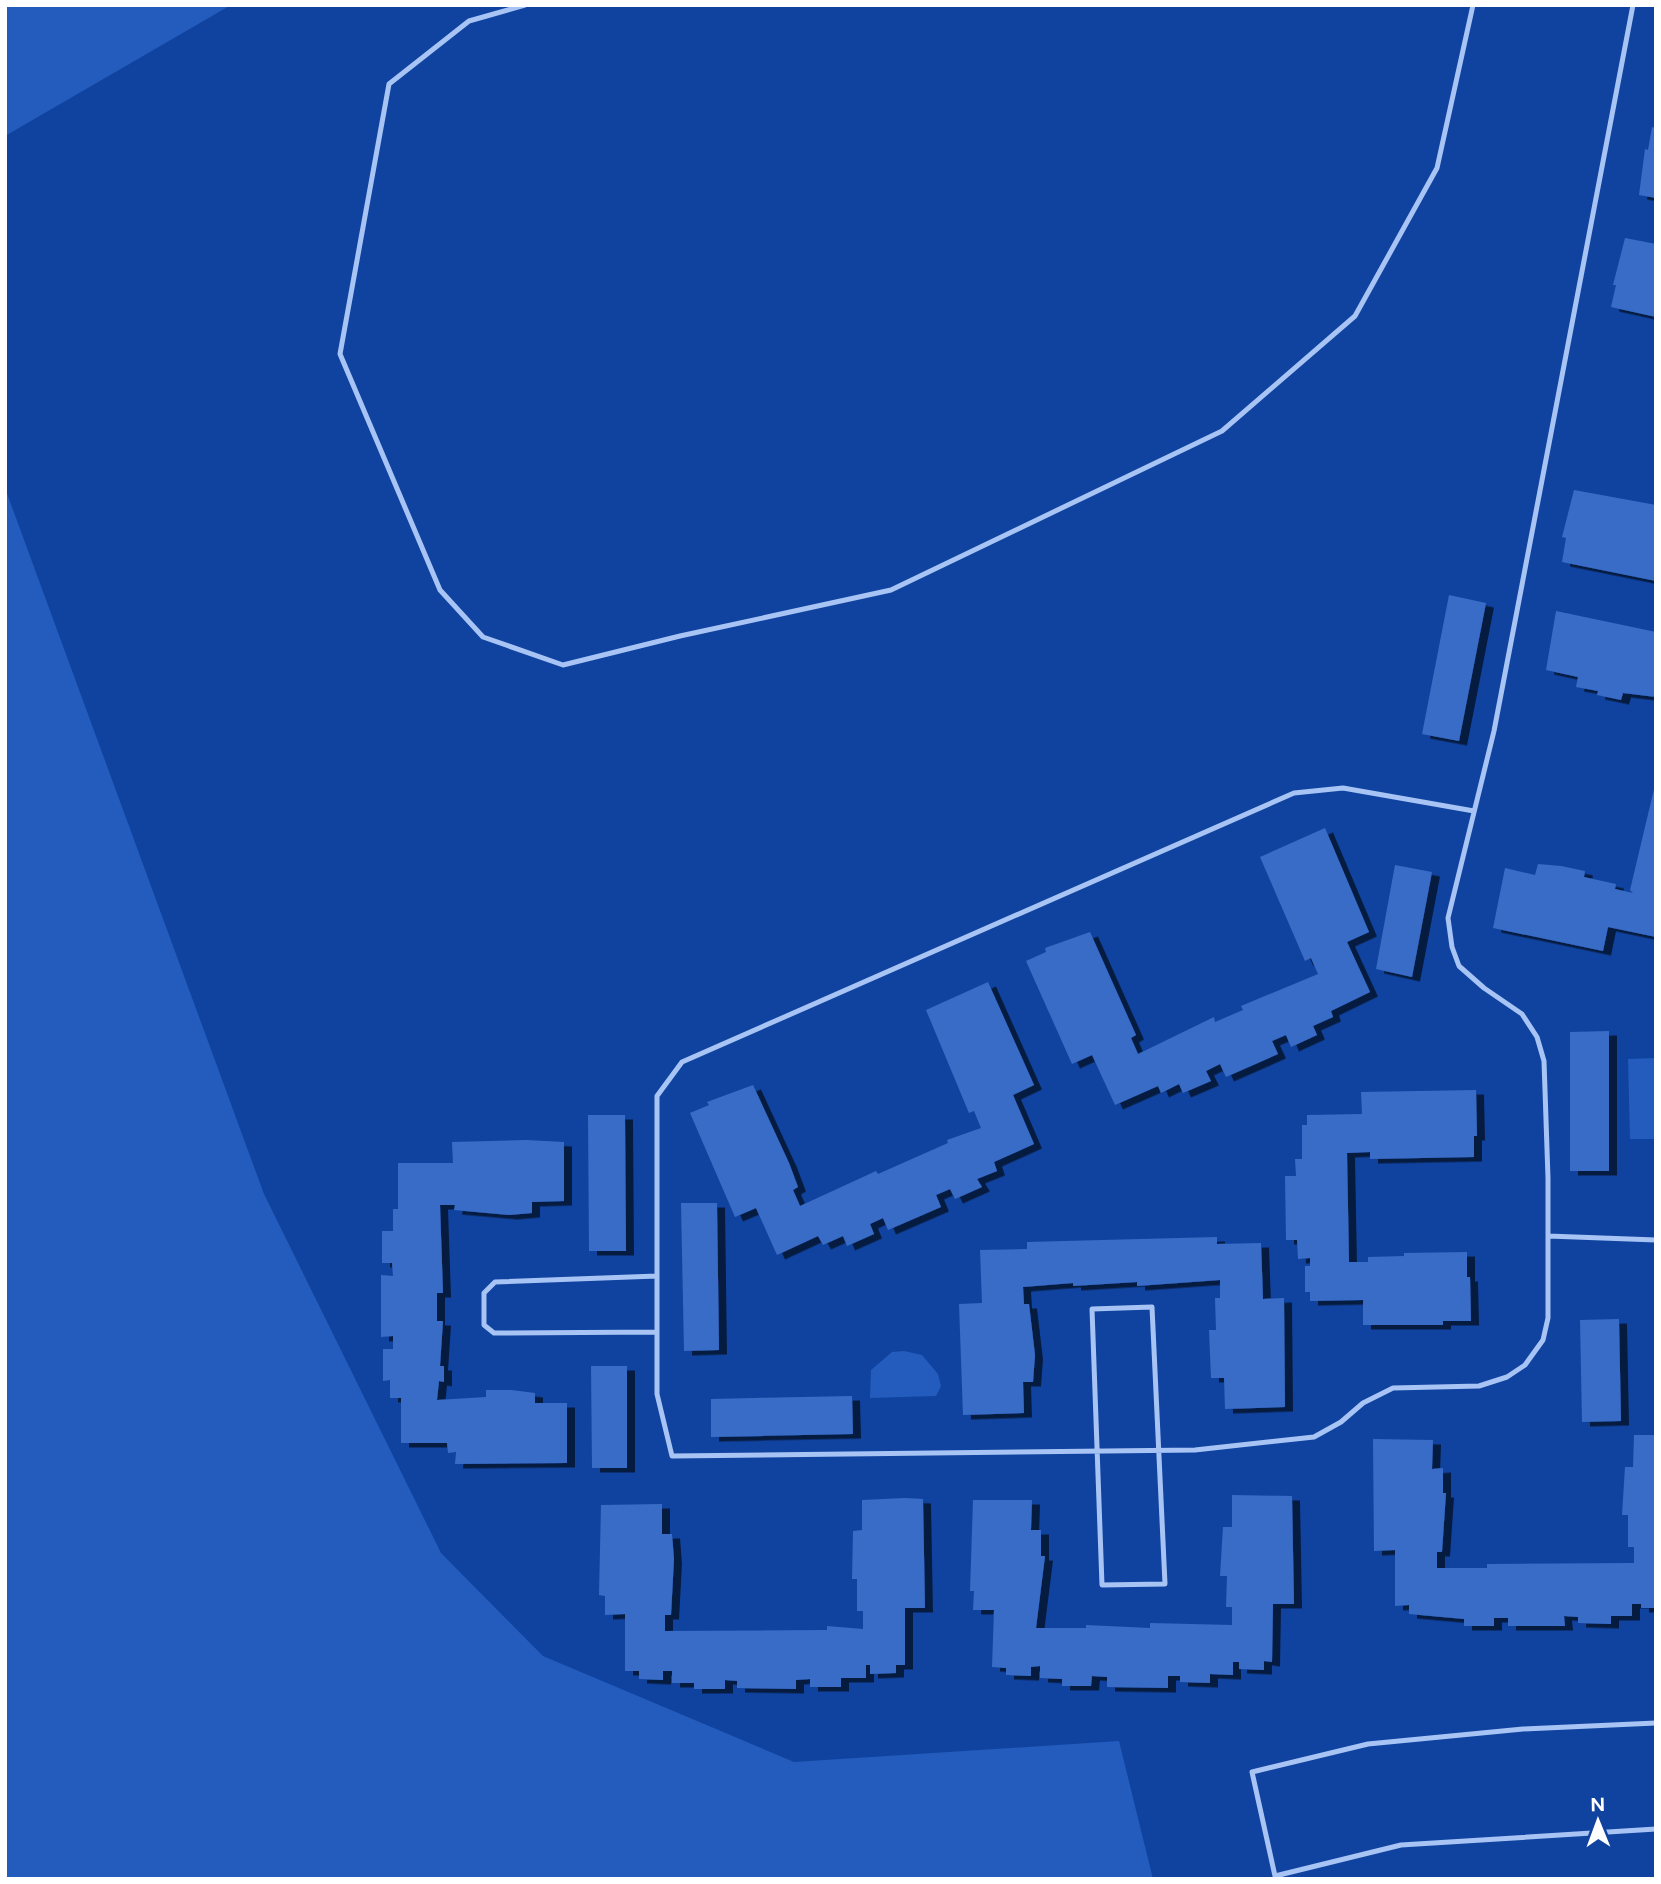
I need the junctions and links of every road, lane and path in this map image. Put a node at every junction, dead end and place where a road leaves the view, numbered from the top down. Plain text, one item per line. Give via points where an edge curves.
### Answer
1 (525, 5) edge
2 (1473, 5) edge
3 (1633, 5) edge
4 (1474, 811) junction
5 (1548, 1236) junction
6 (1656, 1240) edge
7 (657, 1276) junction
8 (657, 1332) junction
9 (1158, 1450) junction
10 (1098, 1451) junction
11 (1656, 1723) edge
12 (1656, 1829) edge

1 - 2 lane via 469,20 388,84 340,354 440,590 483,637 563,666 891,590 1222,432 1355,316 1437,168
3 - 4 lane via 1496,718
4 - 5 lane via 1448,918 1452,947 1459,966 1522,1014 1537,1037 1544,1061
4 - 7 lane via 1343,788 1294,793 682,1062 657,1096
5 - 6 lane
5 - 9 lane via 1548,1318 1542,1340 1525,1365 1507,1377 1479,1386 1394,1388 1314,1437
7 - 8 lane
7 - 8 lane via 495,1282 484,1293 484,1325 494,1333
8 - 10 lane via 657,1394 673,1456
9 - 10 lane
9 - 10 lane via 1165,1584 1102,1585
9 - 10 lane via 1152,1307 1092,1309
11 - 12 lane via 1523,1729 1368,1744 1252,1772 1275,1877 1401,1844

